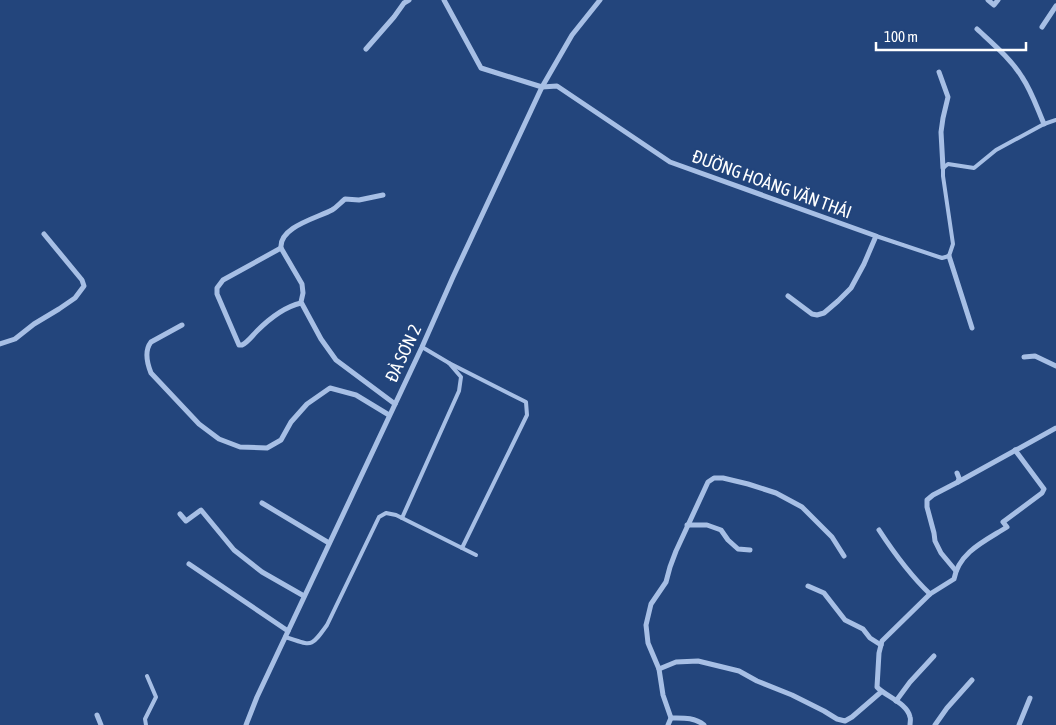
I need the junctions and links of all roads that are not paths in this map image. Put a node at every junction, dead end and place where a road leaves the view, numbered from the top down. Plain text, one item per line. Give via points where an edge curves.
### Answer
1 (409, 0) edge
2 (444, 0) edge
3 (600, 0) edge
4 (988, 0) edge
5 (998, 0) edge
6 (1056, 6) edge
7 (1042, 27) dead end
8 (978, 29) dead end
9 (366, 49) dead end
10 (939, 72) dead end
11 (542, 87) junction
12 (1056, 120) edge
13 (1044, 124) junction
14 (943, 168) junction
15 (383, 194) dead end
16 (44, 234) dead end
17 (876, 236) junction
18 (281, 248) junction
19 (949, 256) junction
20 (788, 296) dead end
21 (301, 304) junction
22 (182, 325) dead end
23 (972, 328) dead end
24 (0, 344) edge
25 (422, 347) junction
26 (1024, 357) dead end
27 (450, 363) junction
28 (1056, 366) edge
29 (395, 404) junction
30 (389, 415) junction
31 (1056, 428) edge
32 (1015, 450) junction
33 (957, 473) dead end
34 (958, 482) junction
35 (262, 503) dead end
36 (180, 514) dead end
37 (402, 518) junction
38 (687, 525) junction
39 (879, 530) dead end
40 (329, 543) junction
41 (462, 548) junction
42 (750, 550) dead end
43 (476, 555) dead end
44 (844, 556) dead end
45 (189, 564) dead end
46 (956, 571) junction
47 (808, 586) dead end
48 (930, 594) junction
49 (304, 596) junction
50 (288, 631) junction
51 (285, 637) junction
52 (881, 645) junction
53 (934, 656) dead end
54 (659, 669) junction
55 (146, 676) dead end
56 (972, 680) dead end
57 (881, 692) junction
58 (1030, 698) dead end
59 (896, 701) junction
60 (97, 715) dead end
61 (671, 718) junction
62 (101, 725) edge
63 (146, 725) edge
64 (246, 725) edge
65 (668, 725) edge
66 (704, 725) edge
67 (910, 725) edge
68 (935, 725) edge
69 (1019, 725) edge

1 - 9 street
2 - 11 street, ĐƯỜNG HOÀNG VĂN THÁI via 481,68
3 - 11 street, ĐÀ SƠN 2 via 572,35
4 - 5 street via 994,5
6 - 7 street
8 - 13 street via 1022,78
10 - 14 street via 948,97 941,132
11 - 17 street, ĐƯỜNG HOÀNG VĂN THÁI via 558,86 670,162
11 - 25 street, ĐÀ SƠN 2
12 - 13 lane
13 - 14 lane via 996,150 974,168 948,164
14 - 19 lane via 952,244
15 - 18 street via 344,200 290,229 282,239
16 - 24 street via 84,286 60,309 15,339
17 - 19 lane via 942,258
17 - 20 street via 851,288 824,313 812,314
18 - 21 street via 302,284
18 - 21 street via 223,280 217,294 239,345 286,308
19 - 23 street
21 - 29 street via 336,360
22 - 30 street via 151,342 147,354 149,367 199,424 219,439 240,447 267,448 281,440 307,404 330,388 356,395
25 - 27 lane
25 - 29 street, ĐÀ SƠN 2
26 - 28 street via 1035,356
27 - 37 lane via 461,378 458,391
27 - 41 lane via 526,402 527,415
29 - 30 street, ĐÀ SƠN 2
30 - 40 street, ĐÀ SƠN 2
31 - 32 street
32 - 34 street
32 - 46 street via 1044,490 1003,522 1007,528 975,547 960,561
33 - 34 street
34 - 46 street via 927,500 935,541 941,554
35 - 40 street
36 - 49 street via 186,521 200,510 234,550 262,572
37 - 41 lane
37 - 51 lane via 386,513 378,517 327,625 316,641 308,644
38 - 42 street via 721,530 738,549
38 - 44 street via 708,482 724,478 776,493 802,506 832,537
38 - 54 street via 666,582 651,604 646,625 648,643
39 - 48 street via 904,566
40 - 49 street, ĐÀ SƠN 2
41 - 43 lane
45 - 50 street
46 - 48 street via 954,579
47 - 52 street via 824,593 845,620 863,629
48 - 52 street
49 - 50 street, ĐÀ SƠN 2
50 - 51 street, ĐÀ SƠN 2
51 - 64 street, ĐÀ SƠN 2
52 - 57 street via 876,687
53 - 59 street
54 - 57 street via 676,662 698,662 738,672 845,721
54 - 61 street via 662,695
55 - 63 lane via 156,697 145,718
56 - 68 street
57 - 59 street
58 - 69 street
59 - 67 street via 910,716
60 - 62 street
61 - 65 street
61 - 66 street via 687,718

